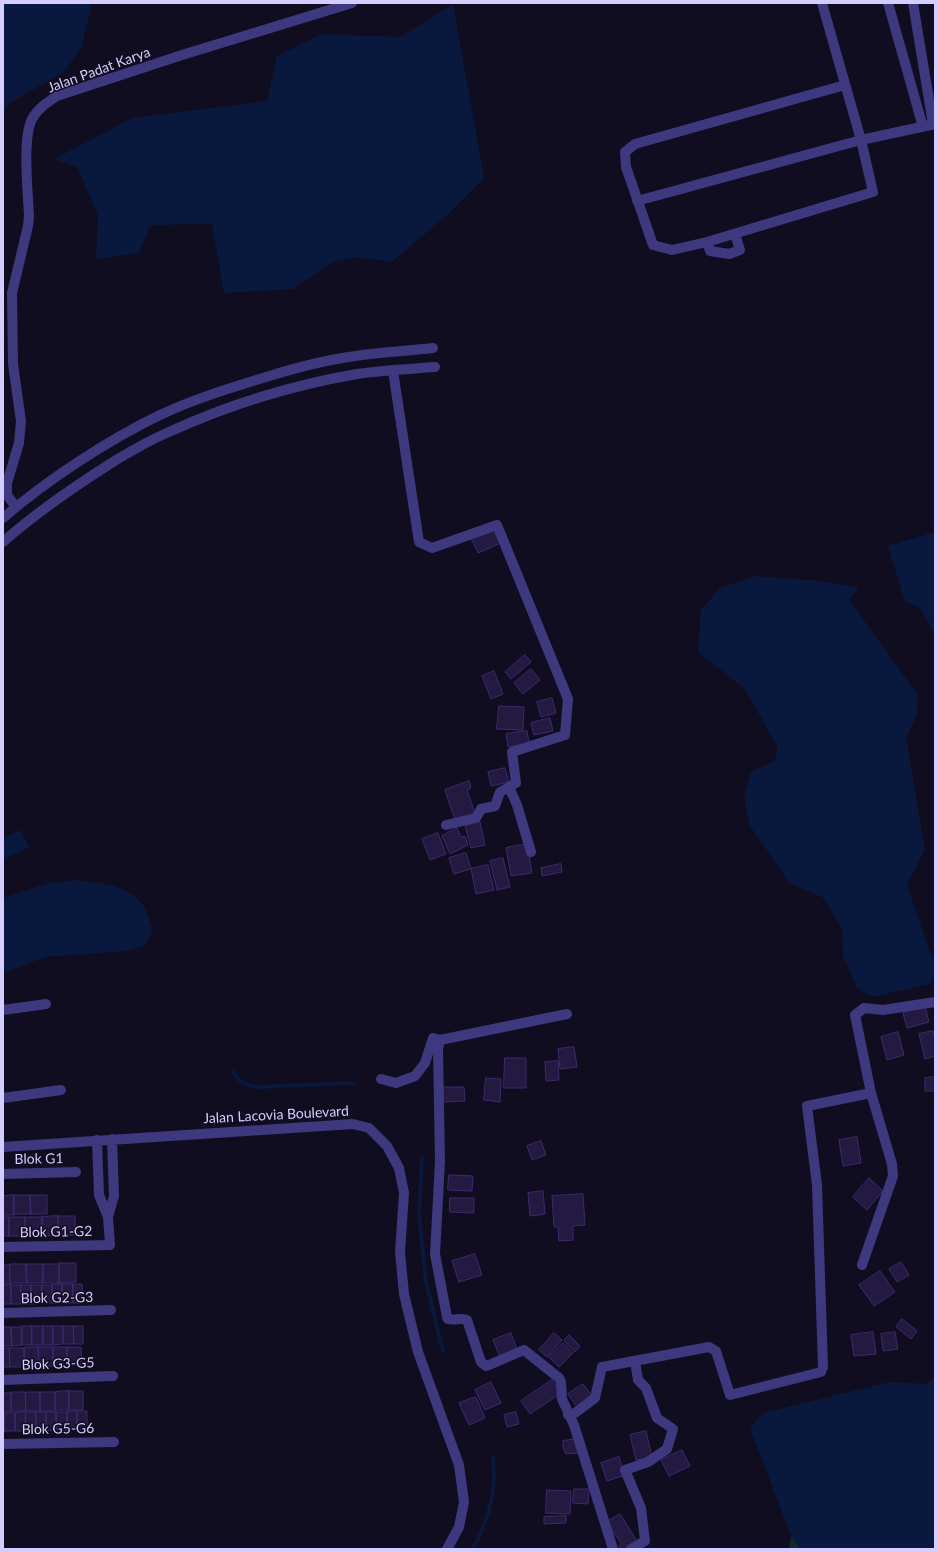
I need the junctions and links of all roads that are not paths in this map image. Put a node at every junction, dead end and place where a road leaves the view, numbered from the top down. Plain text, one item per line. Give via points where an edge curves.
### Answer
1 (352, 3) edge
2 (822, 3) edge
3 (888, 3) edge
4 (913, 3) edge
5 (846, 85) junction
6 (934, 124) edge
7 (923, 127) junction
8 (861, 140) junction
9 (638, 201) junction
10 (736, 234) junction
11 (707, 242) junction
12 (433, 348) dead end
13 (435, 366) dead end
14 (393, 371) junction
15 (161, 415) junction
16 (169, 432) junction
17 (16, 506) junction
18 (3, 518) edge
19 (3, 542) edge
20 (509, 787) junction
21 (446, 825) dead end
22 (531, 852) dead end
23 (935, 1002) edge
24 (46, 1004) dead end
25 (3, 1010) edge
26 (567, 1014) dead end
27 (440, 1040) junction
28 (381, 1079) dead end
29 (61, 1090) dead end
30 (871, 1093) junction
31 (3, 1098) edge
32 (112, 1139) junction
33 (97, 1140) junction
34 (3, 1147) edge
35 (76, 1172) dead end
36 (3, 1174) edge
37 (108, 1218) junction
38 (3, 1247) edge
39 (862, 1265) dead end
40 (111, 1310) dead end
41 (3, 1313) edge
42 (635, 1361) junction
43 (113, 1376) dead end
44 (3, 1380) edge
45 (568, 1415) junction
46 (114, 1442) dead end
47 (3, 1444) edge
48 (447, 1549) edge
49 (613, 1549) edge
50 (631, 1549) edge

1 - 17 street, Jalan Padat Karya via 58,96 43,106 32,119 26,147 28,226 12,294 13,364 21,421 19,443 7,483 7,495
2 - 5 street
3 - 7 street
4 - 6 street
5 - 8 street
5 - 9 street via 635,144 625,152 626,167
6 - 7 street
7 - 8 street
8 - 9 street
8 - 10 street via 873,192
9 - 11 street via 653,245 672,250
10 - 11 street
10 - 11 street via 740,250 729,254 710,251
12 - 15 street via 354,356 292,369 226,389
13 - 14 street
14 - 16 street via 357,374 296,387 232,406
14 - 20 street via 419,542 432,548 497,525 568,699 565,735 512,752 516,783
15 - 16 street
15 - 17 street via 75,464
16 - 19 street via 140,446 85,480
17 - 18 street
20 - 21 street via 500,792 495,806 481,809 476,818
20 - 22 street
23 - 30 street via 883,1010 864,1008 855,1015
24 - 25 street
26 - 27 street
27 - 28 street via 433,1038 425,1063 415,1076 396,1083
27 - 45 street via 440,1161 435,1254 447,1317 452,1320 467,1320 481,1362 486,1366 526,1350 559,1378
29 - 31 street
30 - 39 street via 892,1164 893,1176
30 - 42 street via 807,1106 817,1185 824,1367 821,1372 730,1396 716,1351 709,1347
32 - 33 street, Jalan Lacovia Boulevard
32 - 37 street via 114,1196
32 - 48 street, Jalan Lacovia Boulevard via 353,1124 368,1128 387,1146 399,1168 404,1193 400,1252 404,1294 418,1352 459,1465 464,1502 459,1527
33 - 34 street, Jalan Lacovia Boulevard
33 - 37 street via 99,1195
35 - 36 street, Blok G1
37 - 38 street, Blok G1-G2 via 110,1245
40 - 41 street, Blok G2-G3
42 - 45 street via 602,1367 595,1398 575,1413
42 - 50 street via 638,1380 646,1388 657,1418 673,1429 668,1449 648,1462 625,1470 642,1508 645,1541
43 - 44 street, Blok G3-G5
45 - 49 street via 574,1426
46 - 47 street, Blok G5-G6

